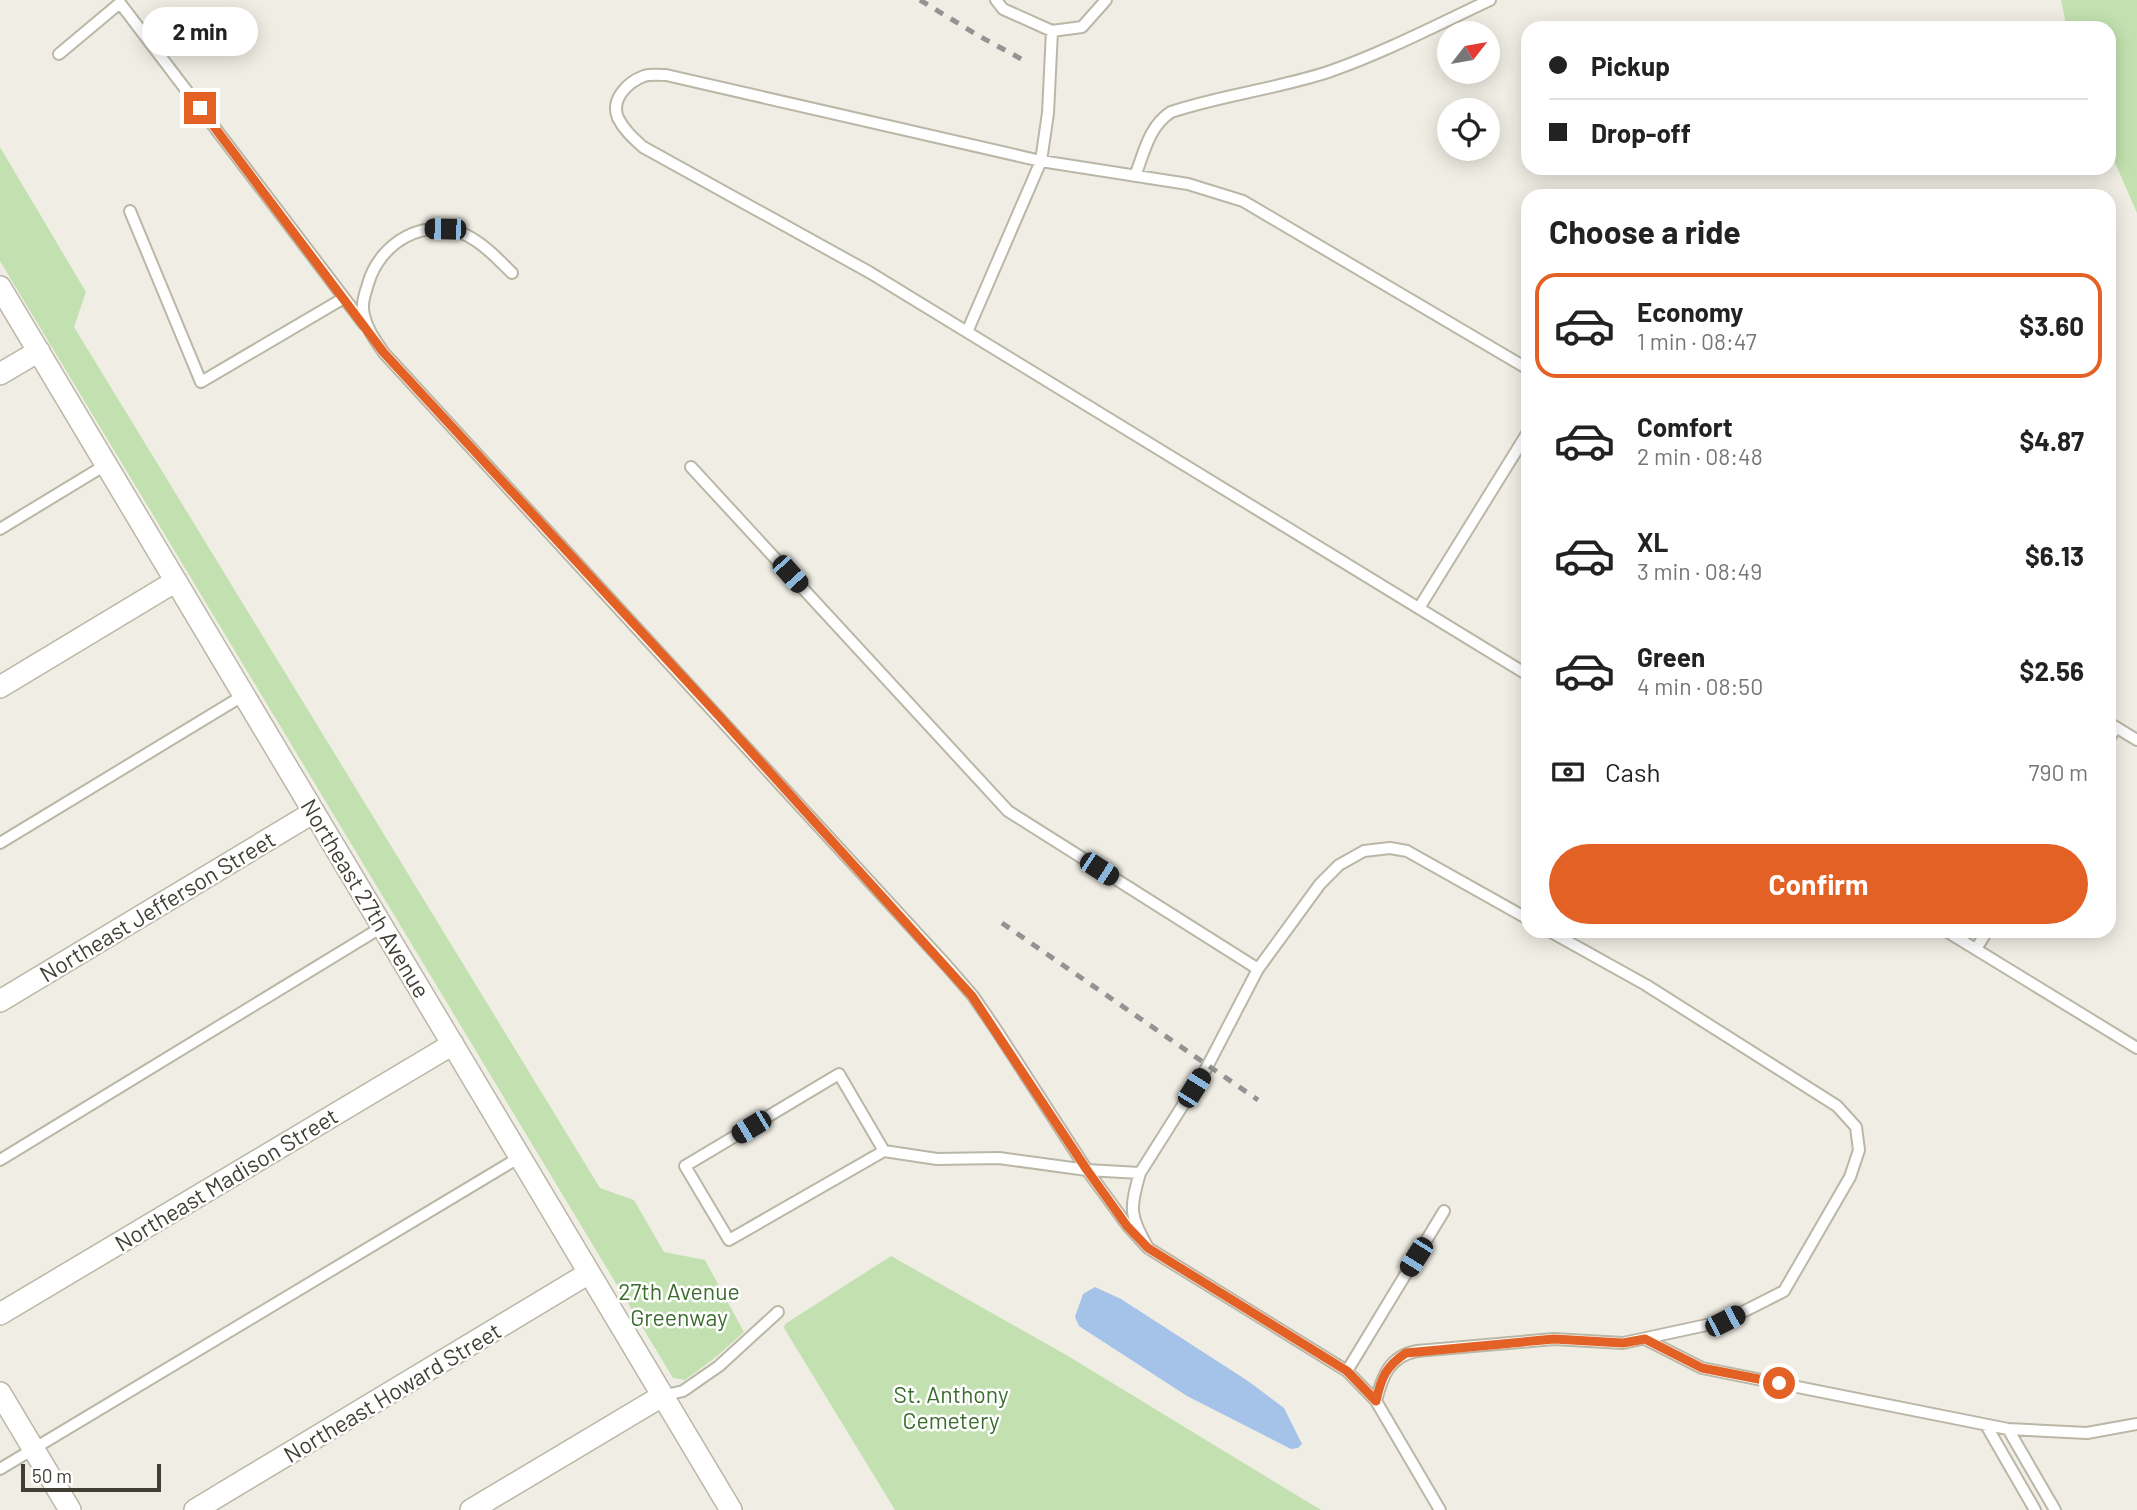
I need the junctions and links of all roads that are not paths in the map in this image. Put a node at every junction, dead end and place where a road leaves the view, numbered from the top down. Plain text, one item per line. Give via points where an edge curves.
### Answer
1 (996, 0) edge
2 (1105, 0) edge
3 (1490, 0) edge
4 (1052, 31) junction
5 (59, 54) dead end
6 (1041, 161) junction
7 (1135, 176) junction
8 (130, 211) dead end
9 (512, 273) dead end
10 (0, 287) edge
11 (344, 298) junction
12 (967, 332) junction
13 (370, 333) junction
14 (38, 351) junction
15 (1521, 365) edge
16 (0, 374) edge
17 (1521, 443) edge
18 (107, 464) junction
19 (691, 467) dead end
20 (0, 529) edge
21 (176, 581) junction
22 (1419, 608) junction
23 (1521, 671) edge
24 (0, 687) edge
25 (244, 695) junction
26 (2116, 727) edge
27 (2137, 740) edge
28 (314, 812) junction
29 (0, 843) edge
30 (1521, 915) edge
31 (383, 927) junction
32 (1562, 938) edge
33 (1958, 938) edge
34 (1983, 938) edge
35 (1976, 949) junction
36 (1258, 969) junction
37 (0, 1001) edge
38 (453, 1044) junction
39 (2137, 1048) edge
40 (884, 1151) junction
41 (520, 1157) junction
42 (0, 1160) edge
43 (1087, 1170) junction
44 (1140, 1173) junction
45 (1444, 1212) dead end
46 (1148, 1248) junction
47 (589, 1273) junction
48 (778, 1312) dead end
49 (0, 1314) edge
50 (1645, 1339) junction
51 (1347, 1371) junction
52 (0, 1393) edge
53 (663, 1396) junction
54 (1376, 1401) junction
55 (2137, 1424) edge
56 (1986, 1425) junction
57 (2008, 1429) junction
58 (34, 1449) junction
59 (0, 1469) edge
60 (70, 1510) edge
61 (195, 1510) edge
62 (471, 1510) edge
63 (730, 1510) edge
64 (1440, 1510) edge
65 (2035, 1510) edge
66 (2055, 1510) edge

1 - 4 lane via 1003,9
2 - 4 lane via 1082,27
3 - 7 lane via 1330,71 1171,112 1151,133
4 - 6 lane
5 - 11 lane via 120,3
6 - 7 lane
6 - 12 lane
6 - 12 lane via 666,75 647,75 628,84 617,99 617,114 626,131 643,147 869,272
7 - 15 lane via 1188,184 1243,201
8 - 11 lane via 201,382
9 - 13 lane via 465,235 445,229 411,233 395,243 370,275 363,315
10 - 14 street, Northeast 27th Avenue
11 - 13 lane
12 - 22 lane
13 - 43 lane via 947,966 995,1028
14 - 16 street
14 - 18 street, Northeast 27th Avenue
17 - 22 lane
18 - 20 lane
18 - 21 street, Northeast 27th Avenue
19 - 36 lane via 1008,811
21 - 24 street
21 - 25 street, Northeast 27th Avenue
22 - 23 lane
25 - 28 street, Northeast 27th Avenue
25 - 29 lane
26 - 27 lane
28 - 31 street, Northeast 27th Avenue
28 - 37 street, Northeast Jefferson Street
30 - 36 lane via 1407,851 1364,851 1339,864 1320,884
31 - 38 street, Northeast 27th Avenue
31 - 42 lane
32 - 50 lane via 1646,985 1838,1106 1856,1127 1859,1150 1850,1177 1784,1291 1725,1321
33 - 35 lane
34 - 35 lane
35 - 39 lane
36 - 44 lane via 1207,1067
38 - 41 street, Northeast 27th Avenue
38 - 49 street, Northeast Madison Street
40 - 40 lane via 729,1240 685,1166 839,1074
40 - 43 lane via 937,1159 999,1158
41 - 47 street, Northeast 27th Avenue
41 - 58 lane
43 - 44 lane
43 - 46 lane
44 - 46 lane via 1133,1198 1134,1222
45 - 51 lane
46 - 51 lane
47 - 53 street, Northeast 27th Avenue
47 - 61 street, Northeast Howard Street
48 - 53 lane via 719,1366 683,1391
50 - 54 lane via 1623,1343 1554,1339 1406,1353 1382,1376
50 - 56 lane via 1702,1368
51 - 54 lane
52 - 58 street
53 - 62 street
53 - 63 street, Northeast 27th Avenue
54 - 64 lane
55 - 57 lane via 2087,1433
56 - 57 lane
56 - 65 lane
57 - 66 lane
58 - 59 lane
58 - 60 street

